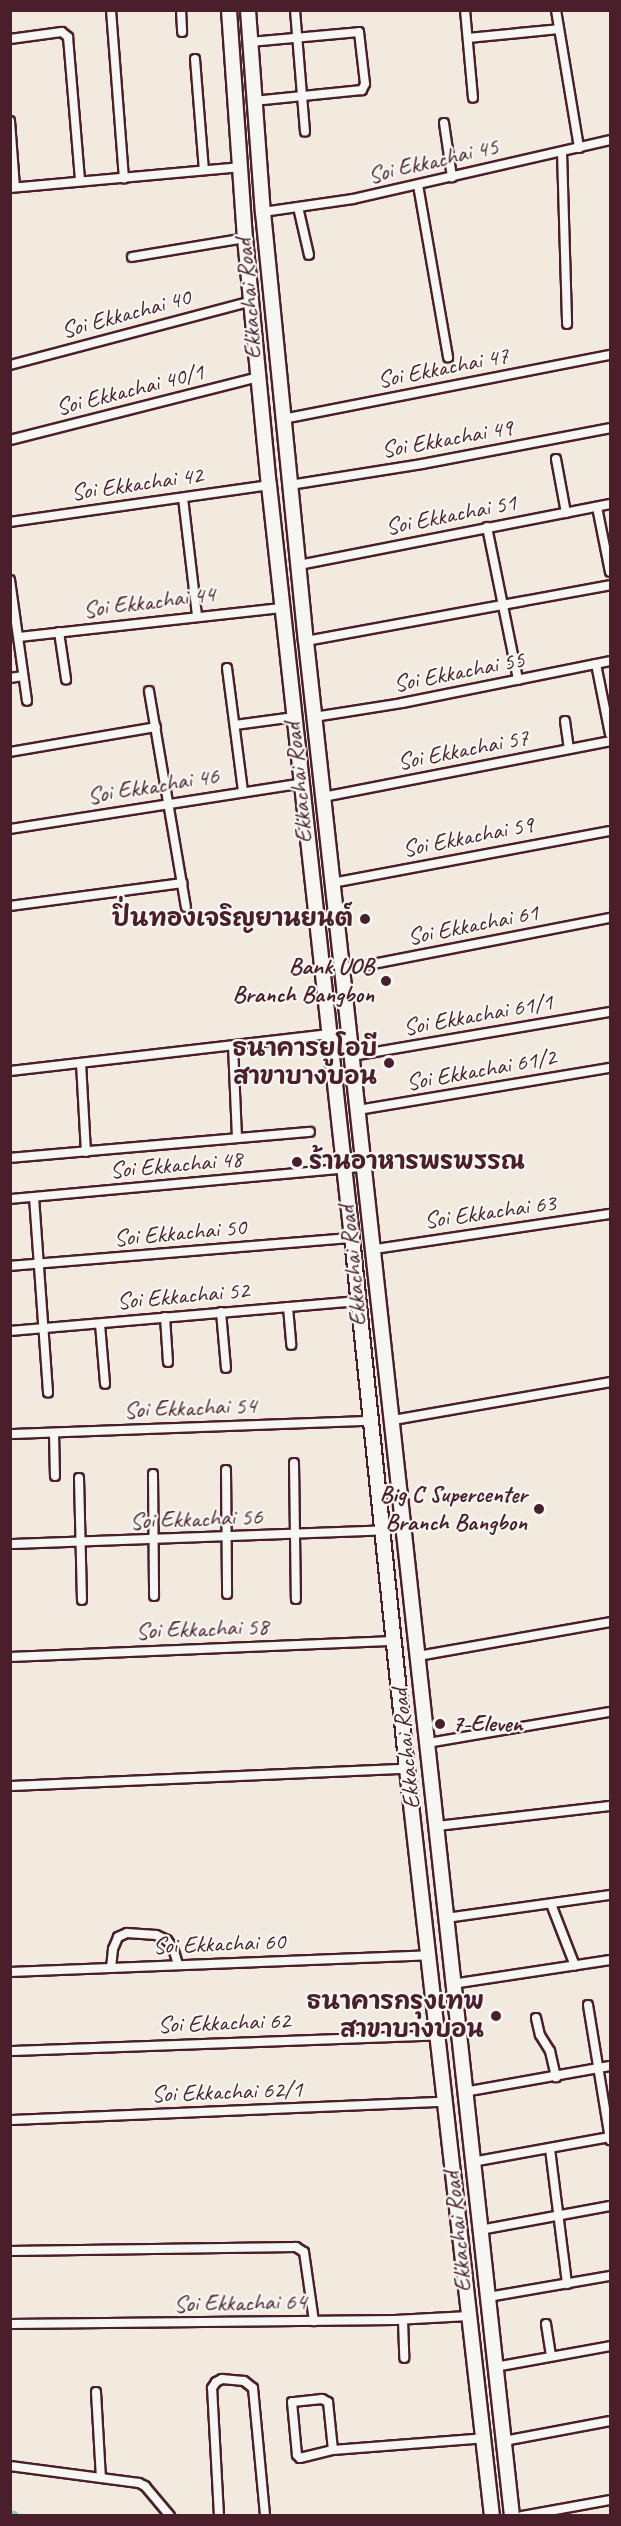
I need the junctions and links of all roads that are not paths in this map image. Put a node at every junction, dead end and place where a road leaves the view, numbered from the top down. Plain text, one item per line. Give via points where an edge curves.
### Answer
1 (111, 10) edge
2 (181, 10) edge
3 (295, 10) edge
4 (465, 10) edge
5 (556, 10) edge
6 (229, 16) edge
7 (248, 16) edge
8 (559, 29) junction
9 (182, 32) dead end
10 (297, 37) junction
11 (468, 38) junction
12 (10, 39) edge
13 (250, 42) junction
14 (195, 59) dead end
15 (302, 96) junction
16 (473, 98) dead end
17 (254, 101) junction
18 (10, 121) edge
19 (444, 123) dead end
20 (305, 132) dead end
21 (610, 140) edge
22 (579, 148) junction
23 (562, 152) junction
24 (239, 167) junction
25 (204, 170) junction
26 (452, 177) junction
27 (124, 178) junction
28 (80, 181) junction
29 (418, 185) junction
30 (13, 188) edge
31 (298, 207) junction
32 (263, 212) junction
33 (245, 238) junction
34 (309, 255) dead end
35 (132, 257) dead end
36 (252, 301) junction
37 (567, 324) dead end
38 (610, 355) edge
39 (448, 357) dead end
40 (10, 365) edge
41 (259, 377) junction
42 (283, 418) junction
43 (610, 428) edge
44 (10, 440) edge
45 (556, 459) dead end
46 (269, 485) junction
47 (290, 485) junction
48 (183, 498) junction
49 (610, 504) edge
50 (597, 507) junction
51 (566, 513) junction
52 (10, 522) edge
53 (487, 527) junction
54 (299, 565) junction
55 (610, 572) edge
56 (10, 580) edge
57 (610, 585) edge
58 (303, 605) junction
59 (503, 605) junction
60 (13, 606) edge
61 (282, 608) junction
62 (197, 615) junction
63 (59, 632) junction
64 (19, 637) junction
65 (306, 641) junction
66 (610, 661) edge
67 (596, 664) junction
68 (227, 668) dead end
69 (23, 676) junction
70 (10, 678) edge
71 (66, 678) dead end
72 (518, 680) junction
73 (149, 691) dead end
74 (27, 701) dead end
75 (294, 717) junction
76 (314, 717) junction
77 (565, 721) dead end
78 (609, 722) edge
79 (235, 725) junction
80 (156, 727) junction
81 (610, 734) edge
82 (610, 741) edge
83 (569, 749) junction
84 (10, 752) edge
85 (303, 783) junction
86 (243, 791) junction
87 (323, 797) junction
88 (169, 803) junction
89 (10, 829) edge
90 (610, 831) edge
91 (182, 883) junction
92 (333, 883) junction
93 (10, 906) edge
94 (186, 907) dead end
95 (610, 918) edge
96 (342, 970) junction
97 (610, 1012) edge
98 (330, 1034) junction
99 (232, 1046) junction
100 (352, 1056) junction
101 (81, 1063) junction
102 (610, 1068) edge
103 (10, 1071) edge
104 (358, 1110) junction
105 (310, 1132) dead end
106 (237, 1138) junction
107 (86, 1152) junction
108 (10, 1158) edge
109 (365, 1167) junction
110 (344, 1170) junction
111 (34, 1197) junction
112 (10, 1199) edge
113 (610, 1214) edge
114 (352, 1238) junction
115 (375, 1249) junction
116 (39, 1264) junction
117 (10, 1266) edge
118 (359, 1301) junction
119 (288, 1307) junction
120 (221, 1312) junction
121 (165, 1317) junction
122 (100, 1324) junction
123 (44, 1327) junction
124 (10, 1331) edge
125 (291, 1345) dead end
126 (168, 1362) dead end
127 (226, 1368) dead end
128 (610, 1382) edge
129 (105, 1384) dead end
130 (48, 1393) dead end
131 (393, 1420) junction
132 (371, 1421) junction
133 (54, 1433) junction
134 (10, 1434) edge
135 (294, 1463) dead end
136 (226, 1470) dead end
137 (153, 1474) dead end
138 (55, 1476) dead end
139 (79, 1478) dead end
140 (383, 1530) junction
141 (295, 1535) junction
142 (226, 1536) junction
143 (153, 1540) junction
144 (80, 1542) junction
145 (10, 1544) edge
146 (227, 1594) dead end
147 (154, 1596) dead end
148 (296, 1599) dead end
149 (82, 1600) dead end
150 (610, 1622) edge
151 (395, 1641) junction
152 (418, 1656) junction
153 (10, 1657) edge
154 (610, 1712) edge
155 (428, 1743) junction
156 (407, 1769) junction
157 (10, 1786) edge
158 (610, 1806) edge
159 (437, 1826) junction
160 (610, 1896) edge
161 (551, 1905) junction
162 (446, 1918) junction
163 (430, 1955) junction
164 (610, 1960) edge
165 (178, 1964) junction
166 (575, 1966) junction
167 (111, 1968) junction
168 (10, 1972) edge
169 (452, 1984) junction
170 (588, 2005) dead end
171 (536, 2018) dead end
172 (438, 2035) junction
173 (10, 2051) edge
174 (610, 2066) edge
175 (599, 2068) junction
176 (556, 2077) junction
177 (464, 2092) junction
178 (445, 2102) junction
179 (10, 2120) edge
180 (610, 2139) edge
181 (550, 2149) junction
182 (472, 2162) junction
183 (610, 2206) edge
184 (559, 2215) junction
185 (480, 2230) junction
186 (10, 2251) edge
187 (484, 2269) junction
188 (464, 2272) junction
189 (610, 2276) edge
190 (567, 2284) junction
191 (488, 2297) junction
192 (469, 2316) junction
193 (403, 2319) junction
194 (314, 2321) junction
195 (10, 2324) edge
196 (546, 2324) dead end
197 (610, 2346) edge
198 (551, 2356) junction
199 (404, 2358) dead end
200 (495, 2367) junction
201 (96, 2392) dead end
202 (610, 2421) edge
203 (483, 2438) junction
204 (504, 2441) junction
205 (333, 2450) junction
206 (10, 2466) edge
207 (101, 2478) junction
208 (610, 2500) edge
209 (170, 2516) edge
210 (219, 2516) edge
211 (265, 2516) edge
212 (492, 2516) edge
213 (512, 2516) edge
214 (522, 2516) edge

1 - 27 street
2 - 9 street
3 - 10 street
4 - 11 street
5 - 8 street
6 - 7 main road
6 - 24 main road, Ekkachai Road
7 - 13 main road, Ekkachai Road
8 - 11 street
8 - 22 street
10 - 13 street
10 - 15 street
10 - 15 street via 359,32 364,88
11 - 16 street
12 - 28 street via 62,32 68,37
13 - 17 main road, Ekkachai Road
14 - 25 street
15 - 17 street
15 - 20 street
17 - 32 main road, Ekkachai Road
18 - 30 street
19 - 26 street
21 - 22 street, Soi Ekkachai 45
22 - 23 street, Soi Ekkachai 45
23 - 26 street, Soi Ekkachai 45
23 - 37 street
24 - 25 street
24 - 33 main road, Ekkachai Road
25 - 27 street
26 - 29 street, Soi Ekkachai 45
27 - 28 street
28 - 30 street
29 - 31 street, Soi Ekkachai 45
29 - 39 street
31 - 32 street, Soi Ekkachai 45
31 - 34 street
32 - 42 main road, Ekkachai Road
33 - 35 street
33 - 36 main road, Ekkachai Road
36 - 40 street, Soi Ekkachai 40
36 - 41 main road, Ekkachai Road
38 - 42 street, Soi Ekkachai 47
41 - 44 street, Soi Ekkachai 40/1
41 - 46 main road, Ekkachai Road
42 - 47 main road, Ekkachai Road
43 - 47 street, Soi Ekkachai 49
45 - 51 street
46 - 48 street, Soi Ekkachai 42
46 - 61 main road, Ekkachai Road
47 - 54 main road, Ekkachai Road
48 - 52 street, Soi Ekkachai 42
48 - 62 street
49 - 50 street, Soi Ekkachai 51
50 - 51 street, Soi Ekkachai 51
50 - 55 street
51 - 53 street, Soi Ekkachai 51
53 - 54 street, Soi Ekkachai 51
53 - 59 street
54 - 58 main road, Ekkachai Road
56 - 60 street
57 - 59 street
58 - 61 main road
58 - 65 main road, Ekkachai Road
59 - 65 street
59 - 72 street
60 - 64 street
61 - 62 street, Soi Ekkachai 44
61 - 75 main road, Ekkachai Road
62 - 63 street, Soi Ekkachai 44
63 - 64 street, Soi Ekkachai 44
63 - 71 street
64 - 69 street
65 - 76 main road, Ekkachai Road
66 - 67 street, Soi Ekkachai 55
67 - 72 street, Soi Ekkachai 55
67 - 78 street
68 - 79 street
69 - 70 street
69 - 74 street
72 - 76 street, Soi Ekkachai 55
73 - 80 street
75 - 79 street
75 - 85 main road, Ekkachai Road
76 - 87 main road, Ekkachai Road
77 - 83 street
78 - 81 street
79 - 86 street
80 - 84 street
80 - 88 street
82 - 83 street, Soi Ekkachai 57
83 - 87 street, Soi Ekkachai 57
85 - 86 street, Soi Ekkachai 46
85 - 98 main road, Ekkachai Road
86 - 88 street, Soi Ekkachai 46
87 - 92 main road, Ekkachai Road
88 - 89 street, Soi Ekkachai 46
88 - 91 street
90 - 92 street, Soi Ekkachai 59
91 - 93 street
91 - 94 street
92 - 96 main road, Ekkachai Road
95 - 96 street, Soi Ekkachai 61
96 - 100 main road, Ekkachai Road
97 - 100 street, Soi Ekkachai 61/1
98 - 99 street
98 - 110 main road, Ekkachai Road
99 - 101 street
99 - 106 street
100 - 104 main road, Ekkachai Road
101 - 103 street
101 - 107 street
102 - 104 street, Soi Ekkachai 61/2
104 - 109 main road, Ekkachai Road
105 - 106 street
106 - 107 street
107 - 108 street
109 - 110 street, Soi Ekkachai 48
109 - 115 main road, Ekkachai Road
110 - 111 street, Soi Ekkachai 48
110 - 114 main road, Ekkachai Road
111 - 112 street, Soi Ekkachai 48
111 - 116 street
113 - 115 street, Soi Ekkachai 63
114 - 116 street, Soi Ekkachai 50
114 - 118 main road, Ekkachai Road
115 - 131 main road, Ekkachai Road
116 - 117 street, Soi Ekkachai 50
116 - 123 street
118 - 119 street, Soi Ekkachai 52
118 - 132 main road, Ekkachai Road
119 - 120 street, Soi Ekkachai 52
119 - 125 street
120 - 121 street, Soi Ekkachai 52
120 - 127 street
121 - 122 street, Soi Ekkachai 52
121 - 126 street
122 - 123 street, Soi Ekkachai 52
122 - 129 street
123 - 124 street, Soi Ekkachai 52
123 - 130 street
128 - 131 street
131 - 152 main road, Ekkachai Road
132 - 133 street, Soi Ekkachai 54
132 - 140 main road, Ekkachai Road
133 - 134 street, Soi Ekkachai 54
133 - 138 street
135 - 141 street
136 - 142 street
137 - 143 street
139 - 144 street
140 - 141 street, Soi Ekkachai 56
140 - 151 main road, Ekkachai Road
141 - 142 street, Soi Ekkachai 56
141 - 148 street
142 - 143 street, Soi Ekkachai 56
142 - 146 street
143 - 144 street, Soi Ekkachai 56
143 - 147 street
144 - 145 street, Soi Ekkachai 56
144 - 149 street
150 - 152 street
151 - 153 street, Soi Ekkachai 58
151 - 156 main road, Ekkachai Road
152 - 155 main road, Ekkachai Road
154 - 155 street
155 - 159 main road, Ekkachai Road
156 - 157 street
156 - 163 main road, Ekkachai Road
158 - 159 street
159 - 162 main road, Ekkachai Road
160 - 161 street
161 - 162 street
161 - 166 street
162 - 169 main road, Ekkachai Road
163 - 165 street, Soi Ekkachai 60
163 - 172 main road, Ekkachai Road
164 - 166 street
165 - 167 street, Soi Ekkachai 60
165 - 167 street via 167,1940 156,1935 127,1934 118,1937
166 - 169 street
167 - 168 street, Soi Ekkachai 60
169 - 177 main road, Ekkachai Road
170 - 175 street
171 - 176 street
172 - 173 street, Soi Ekkachai 62
172 - 178 main road, Ekkachai Road
174 - 175 street
175 - 176 street
175 - 180 street
176 - 177 street
177 - 182 main road, Ekkachai Road
178 - 179 street, Soi Ekkachai 62/1
178 - 188 main road, Ekkachai Road
180 - 181 street
181 - 182 street
181 - 184 street
182 - 185 main road, Ekkachai Road
183 - 184 street
184 - 185 street
184 - 190 street
185 - 187 main road, Ekkachai Road
186 - 194 street via 296,2247 304,2252
187 - 188 main road
187 - 191 main road, Ekkachai Road
188 - 192 main road, Ekkachai Road
189 - 190 street
190 - 191 street
191 - 200 main road, Ekkachai Road
192 - 193 street, Soi Ekkachai 64
192 - 203 main road, Ekkachai Road
193 - 194 street, Soi Ekkachai 64
193 - 199 street
194 - 195 street, Soi Ekkachai 64
196 - 198 street
197 - 198 street
198 - 200 street
200 - 204 main road, Ekkachai Road
201 - 207 street
202 - 204 street
203 - 205 street
203 - 212 main road, Ekkachai Road
204 - 213 main road, Ekkachai Road
205 - 205 street via 303,2458 297,2455 291,2402 328,2402
206 - 207 street
207 - 209 street via 145,2486
208 - 214 street
210 - 211 street via 212,2388 222,2379 244,2381 253,2388

